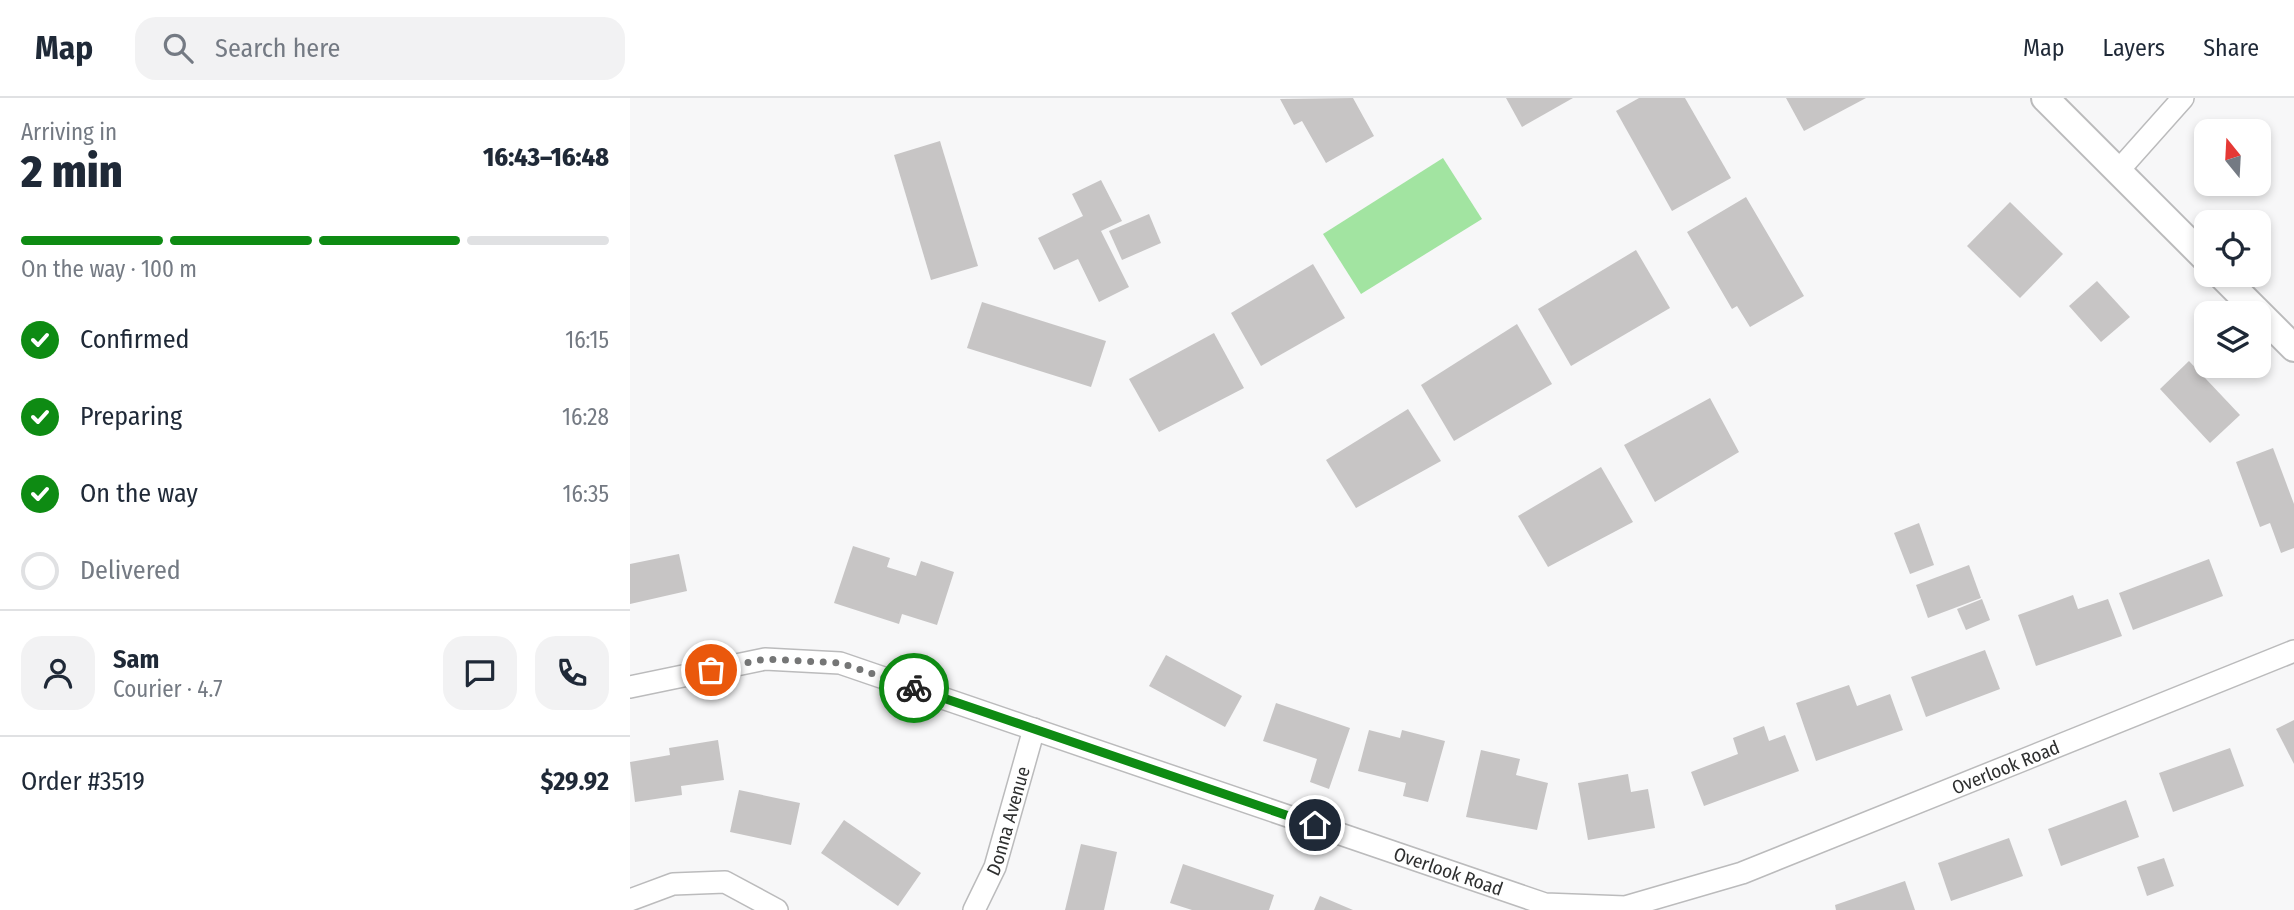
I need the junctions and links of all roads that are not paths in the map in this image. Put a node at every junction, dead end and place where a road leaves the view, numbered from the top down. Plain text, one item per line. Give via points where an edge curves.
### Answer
1 (2045, 98) edge
2 (2182, 98) edge
3 (2118, 171) junction
4 (2194, 247) edge
5 (2233, 287) edge
6 (2294, 348) edge
7 (2294, 650) edge
8 (630, 687) edge
9 (1034, 729) junction
10 (630, 900) edge
11 (777, 910) edge
12 (974, 910) edge

1 - 3 street
2 - 3 street
3 - 4 street
5 - 6 street
7 - 9 street, Overlook Road via 1742,873 1625,907 1545,904
8 - 9 street, Overlook Road via 765,659 841,663
9 - 12 street, Donna Avenue via 995,867
10 - 11 street via 673,884 725,882

